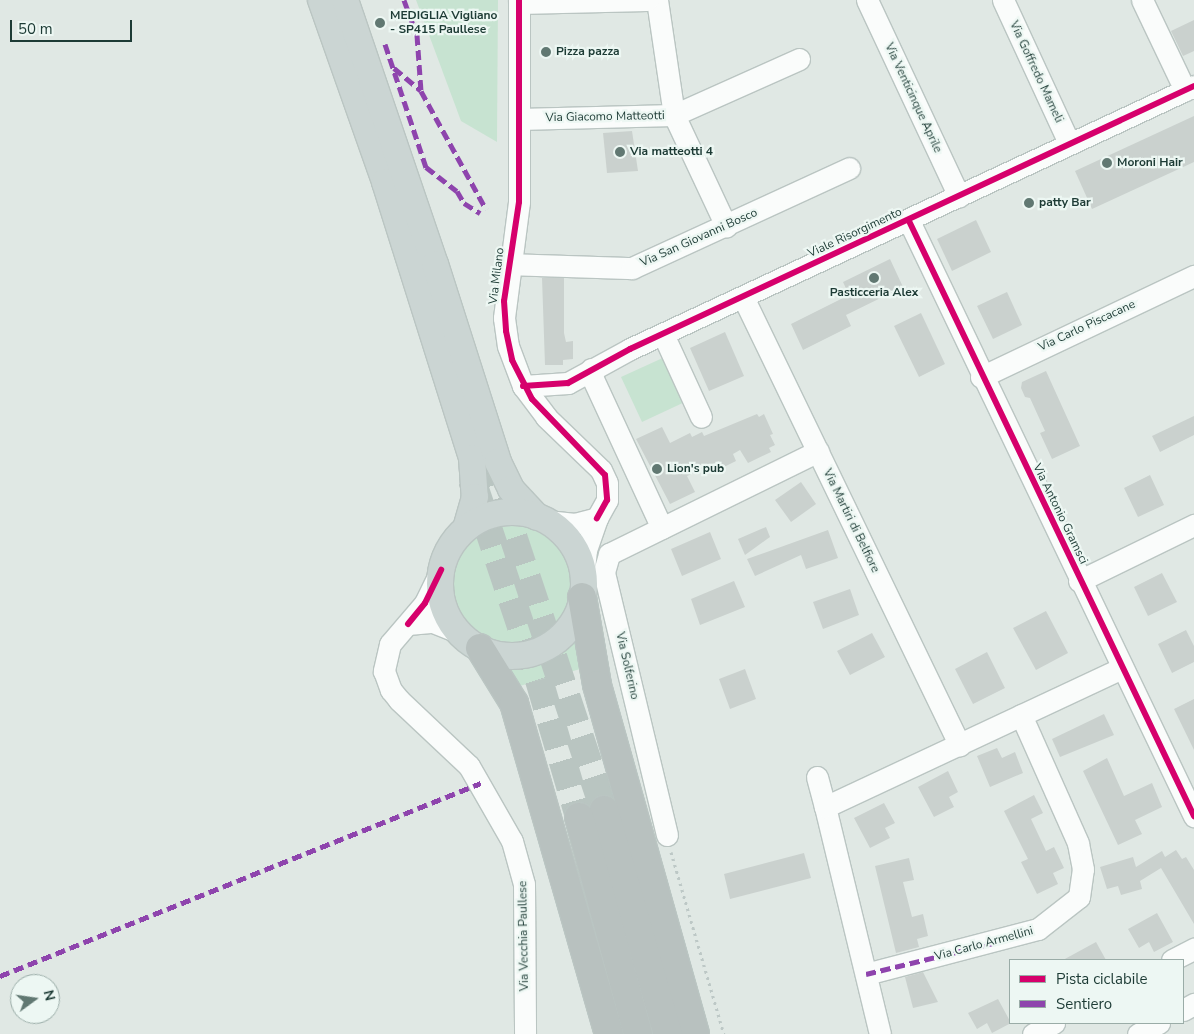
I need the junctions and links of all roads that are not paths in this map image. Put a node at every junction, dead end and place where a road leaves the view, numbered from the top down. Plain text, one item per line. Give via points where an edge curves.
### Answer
1 (321, 0) edge
2 (345, 0) edge
3 (647, 0) edge
4 (657, 0) edge
5 (867, 0) edge
6 (1003, 0) edge
7 (1142, 0) edge
8 (519, 2) edge
9 (799, 59) dead end
10 (1190, 88) edge
11 (674, 115) junction
12 (519, 119) junction
13 (1069, 143) junction
14 (850, 168) dead end
15 (959, 196) junction
16 (909, 221) junction
17 (726, 226) junction
18 (509, 264) junction
19 (1194, 276) edge
20 (743, 297) junction
21 (663, 334) junction
22 (591, 369) junction
23 (981, 377) junction
24 (568, 383) junction
25 (523, 386) junction
26 (546, 417) junction
27 (701, 418) dead end
28 (818, 451) junction
29 (597, 518) junction
30 (542, 519) junction
31 (1194, 525) edge
32 (466, 528) junction
33 (662, 528) junction
34 (441, 570) junction
35 (1079, 581) junction
36 (583, 588) junction
37 (408, 624) junction
38 (458, 632) junction
39 (480, 648) junction
40 (1122, 668) junction
41 (1021, 716) junction
42 (960, 744) junction
43 (817, 777) dead end
44 (825, 807) junction
45 (1194, 816) edge
46 (667, 835) road end
47 (1194, 948) edge
48 (1174, 959) edge
49 (866, 974) junction
50 (1052, 1024) edge
51 (1157, 1024) edge
52 (525, 1034) edge
53 (609, 1034) edge
54 (638, 1034) edge
55 (668, 1034) edge
56 (695, 1034) edge
57 (880, 1034) edge
58 (1032, 1034) edge
59 (1138, 1034) edge

1 - 32 main road via 385,182 472,458 475,497
2 - 30 main road via 417,209 498,462 512,489
3 - 8 street
4 - 11 street
5 - 15 street, Via Venticinque Aprile
6 - 13 street, Via Goffredo Mameli
7 - 10 street
8 - 12 street, Via Milano
9 - 11 street, Via Giacomo Matteotti
10 - 13 street, Viale Risorgimento
11 - 12 street, Via Giacomo Matteotti
11 - 17 street
12 - 18 street, Via Milano via 518,209
13 - 15 street, Viale Risorgimento
14 - 17 street, Via San Giovanni Bosco
15 - 16 street, Viale Risorgimento
16 - 20 street, Viale Risorgimento
16 - 23 street, Via Antonio Gramsci
17 - 18 street, Via San Giovanni Bosco via 632,268
18 - 25 street, Via Milano via 504,318 508,346
19 - 23 street, Via Carlo Piscacane
20 - 21 street, Viale Risorgimento
20 - 28 street, Via Martiri di Belfiore
21 - 22 street, Viale Risorgimento
21 - 27 street
22 - 24 street, Viale Risorgimento
22 - 33 street
23 - 35 street, Via Antonio Gramsci
24 - 25 street, Viale Risorgimento
24 - 26 street, Viale Risorgimento
25 - 26 street, Via Milano
26 - 29 street, Via Milano via 605,476 606,500
28 - 33 street, Via Solferino
28 - 42 street, Via Martiri di Belfiore
29 - 30 street via 575,524
29 - 36 street, Via Milano via 586,550
30 - 32 main road via 500,513 482,518
30 - 36 main road via 573,546
31 - 35 street
32 - 34 main road via 449,549
33 - 46 street, Via Solferino via 609,554 604,572
34 - 37 street, Via Vecchia Paullese via 432,593
34 - 38 main road via 442,602
35 - 40 street, Via Antonio Gramsci
36 - 39 main road via 566,631 542,649 513,656
36 - 56 highway via 597,684
37 - 38 street via 432,622
37 - 52 street, Via Vecchia Paullese via 393,638 386,653 384,672 391,690 470,766 506,829 521,868 525,911
38 - 39 main road
39 - 53 highway via 514,703
40 - 41 street
40 - 45 street, Via Antonio Gramsci
41 - 42 street
41 - 49 street, Via Carlo Armellini via 1078,843 1083,869 1079,897 1038,929
42 - 44 street
43 - 44 street
44 - 49 street
47 - 48 street
49 - 57 street
50 - 58 street
51 - 59 street
54 - 55 highway via 591,814

